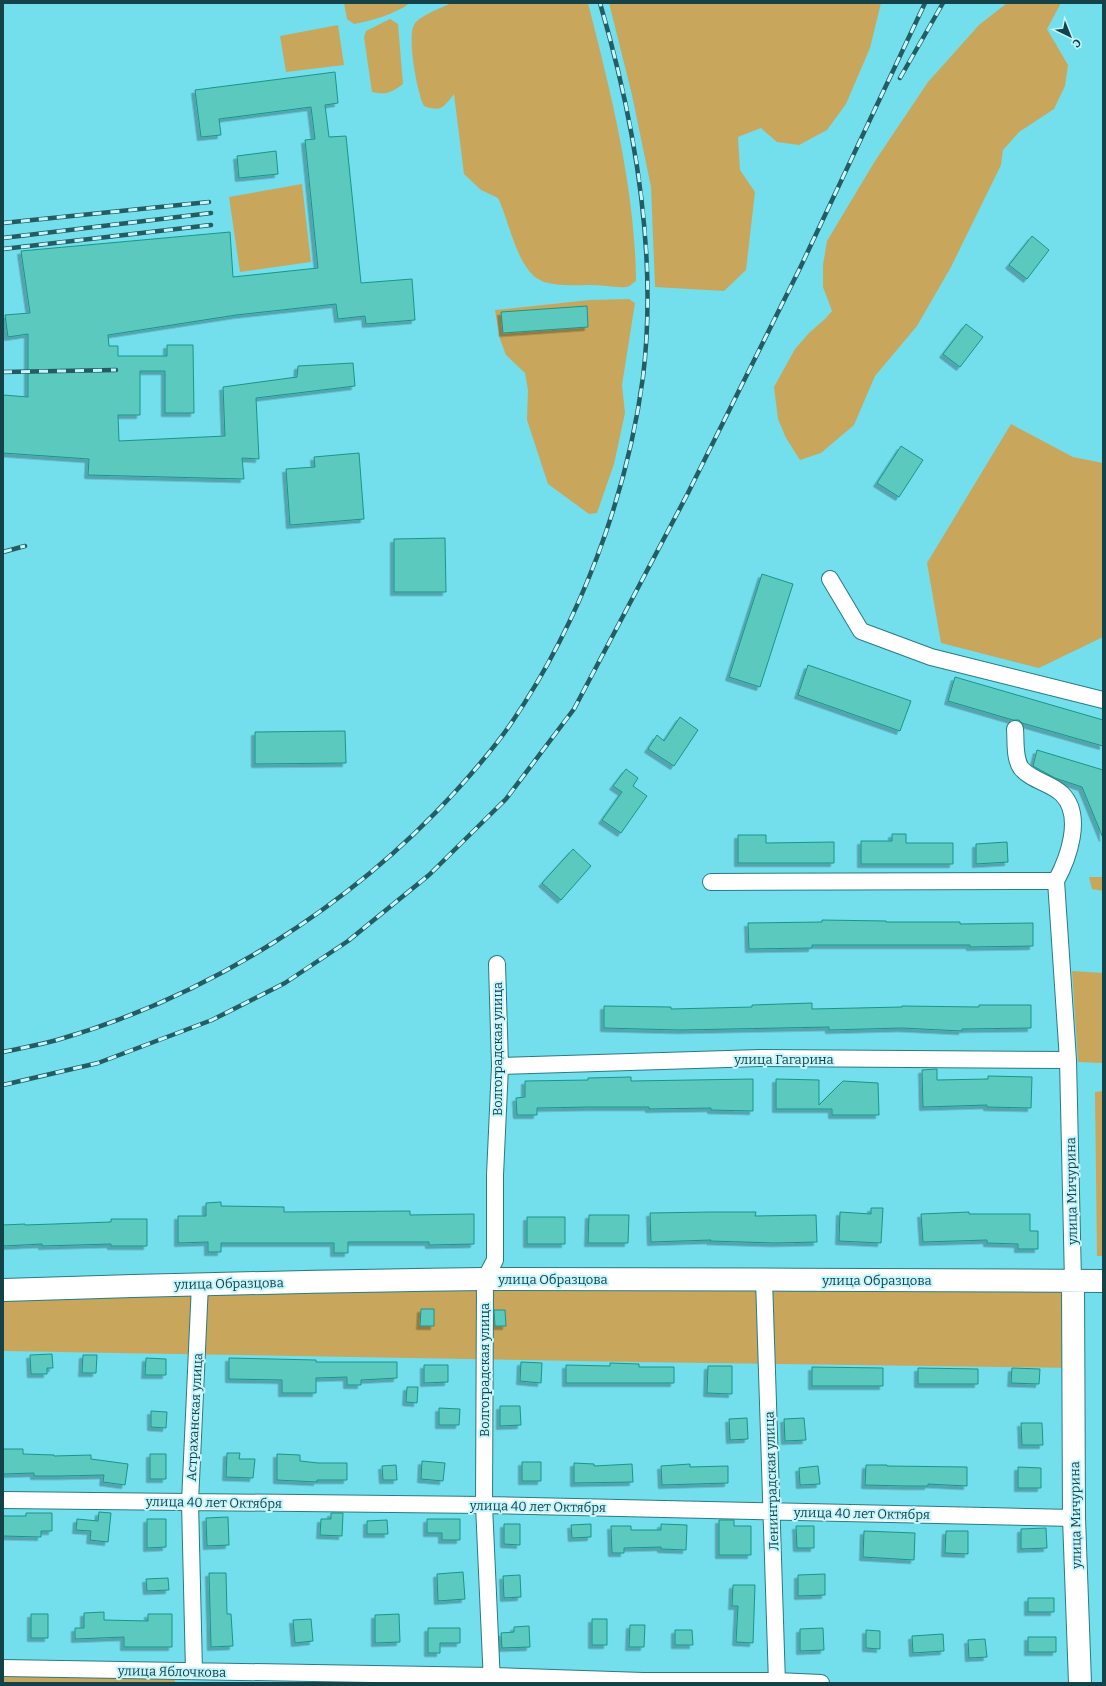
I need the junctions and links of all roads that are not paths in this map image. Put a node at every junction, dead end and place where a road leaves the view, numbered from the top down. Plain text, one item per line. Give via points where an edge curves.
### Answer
1 (830, 579) dead end
2 (1103, 700) edge
3 (1015, 729) dead end
4 (1056, 881) junction
5 (710, 882) dead end
6 (497, 964) dead end
7 (1068, 1060) junction
8 (500, 1066) junction
9 (764, 1279) junction
10 (485, 1280) junction
11 (1073, 1281) junction
12 (1103, 1282) edge
13 (200, 1284) junction
14 (3, 1290) edge
15 (3, 1500) edge
16 (190, 1502) junction
17 (484, 1505) junction
18 (772, 1510) junction
19 (1074, 1518) junction
20 (3, 1668) edge
21 (194, 1671) junction
22 (492, 1679) edge
23 (777, 1682) edge
24 (821, 1683) edge
25 (1080, 1683) edge

1 - 2 street via 861,631 931,657
3 - 4 street, улица Мичурина via 1016,753 1020,766 1029,775 1062,794 1070,806 1073,826 1070,848
4 - 5 street
4 - 7 street, улица Мичурина
6 - 8 street, Волгоградская улица
7 - 8 street, улица Гагарина via 760,1058
7 - 11 street, улица Мичурина
8 - 10 street, Волгоградская улица via 495,1175 495,1260
9 - 10 street, улица Образцова
9 - 11 street, улица Образцова
9 - 18 street, Ленинградская улица
10 - 13 street, улица Образцова
10 - 17 street, Волгоградская улица
11 - 12 street, улица Образцова
11 - 19 street, улица Мичурина
13 - 14 street, улица Образцова
13 - 16 street, Астраханская улица
15 - 16 street, улица 40 лет Октября
16 - 17 street, улица 40 лет Октября
16 - 21 street, Астраханская улица
17 - 18 street, улица 40 лет Октября
17 - 22 street, Волгоградская улица
18 - 19 street, улица 40 лет Октября
18 - 23 street, Ленинградская улица
19 - 25 street, улица Мичурина
20 - 21 street, улица Яблочкова
21 - 22 street, улица Яблочкова
22 - 23 street, улица Яблочкова
23 - 24 street, улица Яблочкова

